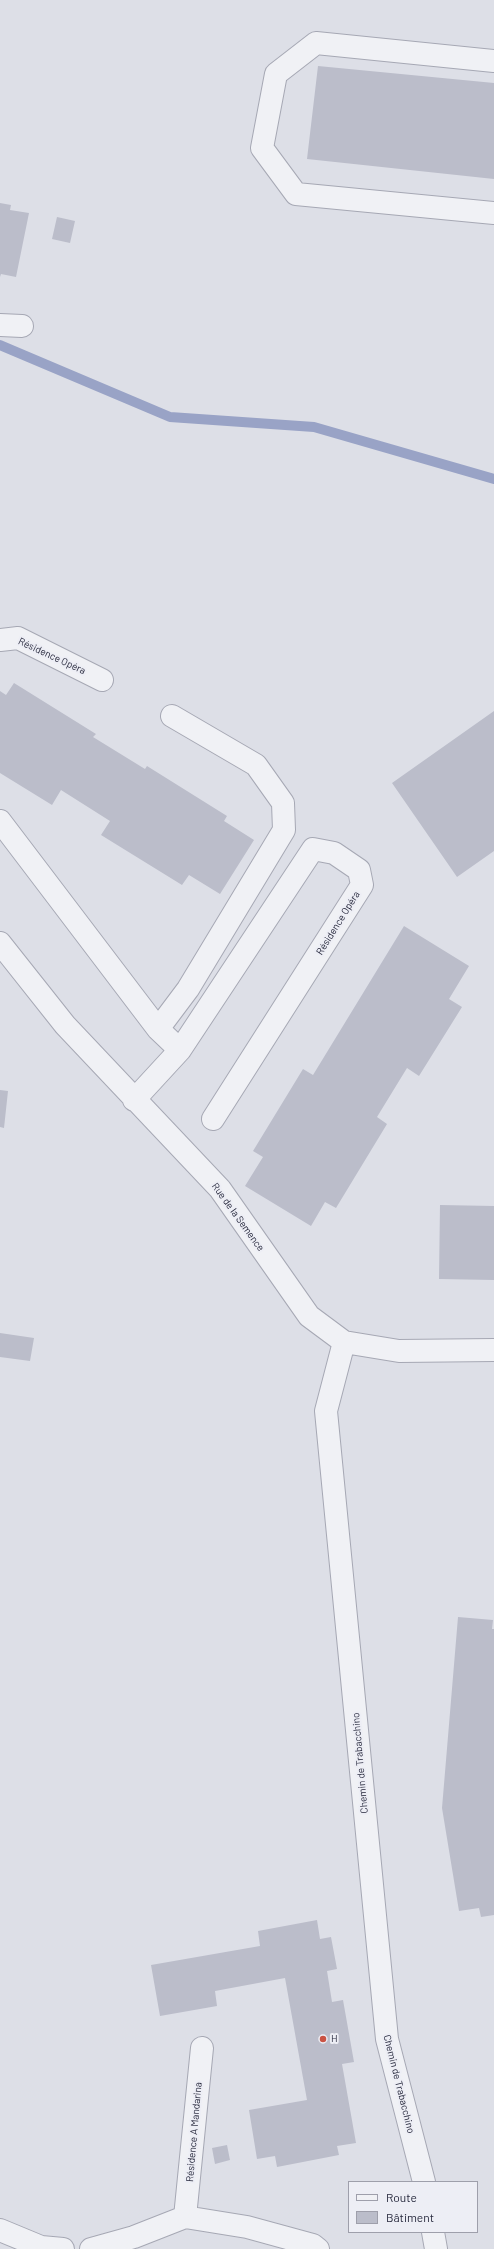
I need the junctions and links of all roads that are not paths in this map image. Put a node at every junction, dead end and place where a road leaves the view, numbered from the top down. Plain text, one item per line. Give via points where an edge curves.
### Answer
1 (494, 61) edge
2 (494, 213) edge
3 (0, 325) edge
4 (22, 326) dead end
5 (0, 640) edge
6 (102, 680) dead end
7 (172, 716) dead end
8 (0, 821) edge
9 (0, 943) edge
10 (158, 1029) junction
11 (180, 1050) junction
12 (134, 1100) junction
13 (213, 1119) dead end
14 (344, 1342) junction
15 (494, 1350) edge
16 (202, 2048) dead end
17 (424, 2181) edge
18 (185, 2217) junction
19 (0, 2230) edge
20 (433, 2233) edge
21 (63, 2249) edge
22 (91, 2249) edge
23 (318, 2249) edge
24 (436, 2249) edge

1 - 2 street via 316,43 276,74 262,148 296,194
3 - 4 street
5 - 6 street, Résidence Opéra via 18,638
7 - 10 street via 256,765 283,803 284,830 188,989
8 - 10 street
9 - 12 street, Rue de la Semence via 65,1024
10 - 11 street
11 - 12 street, Résidence Opéra
11 - 13 street, Résidence Opéra via 313,849 334,853 359,870 362,885
12 - 14 street, Rue de la Semence via 220,1189 309,1316
14 - 15 street, Rue de la Semence via 399,1351
14 - 17 street, Chemin de Trabacchino via 326,1411 387,2039
16 - 18 street, Résidence A Mandarina
18 - 22 street via 134,2237
18 - 23 street via 247,2227 313,2245
19 - 21 street via 41,2246
20 - 24 street

